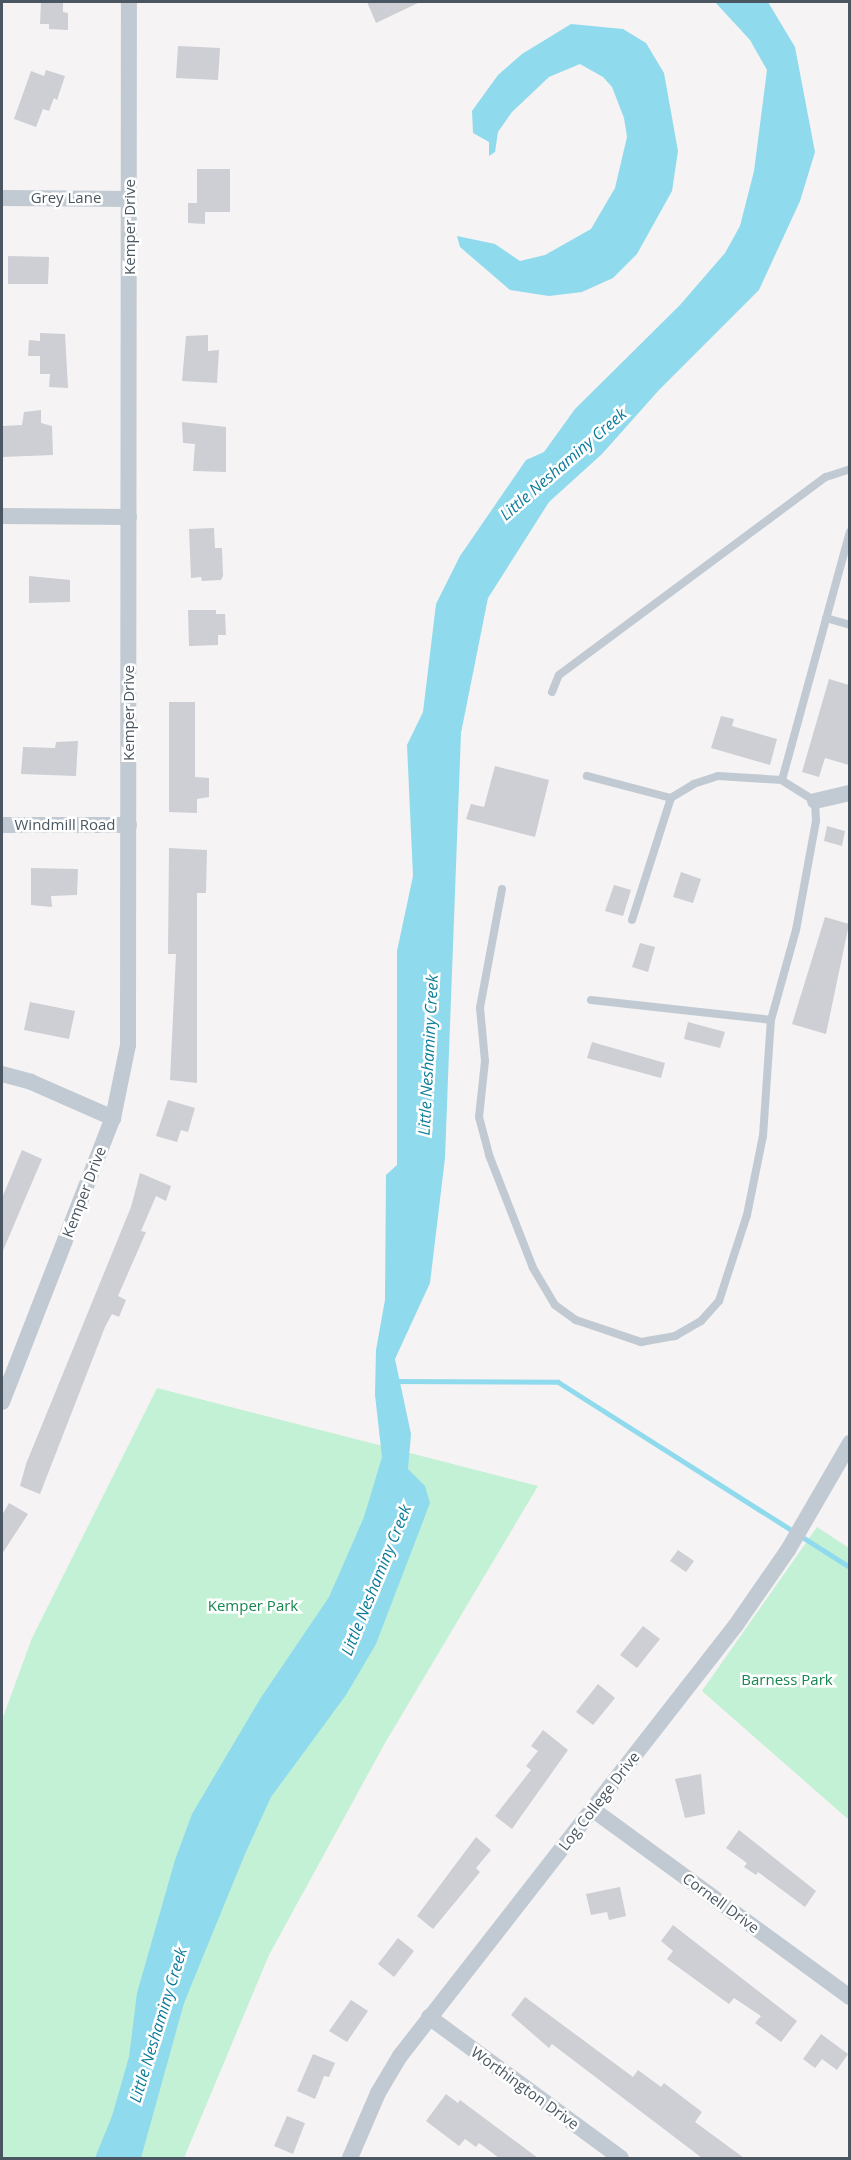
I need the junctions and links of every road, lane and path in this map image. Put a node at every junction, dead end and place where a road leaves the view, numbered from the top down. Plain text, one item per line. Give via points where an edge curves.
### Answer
1 (129, 2) edge
2 (2, 198) edge
3 (130, 199) junction
4 (849, 469) edge
5 (2, 516) edge
6 (129, 517) junction
7 (849, 532) edge
8 (826, 618) junction
9 (849, 625) edge
10 (552, 692) dead end
11 (587, 776) dead end
12 (782, 780) junction
13 (849, 792) edge
14 (671, 798) junction
15 (815, 801) junction
16 (2, 825) edge
17 (129, 825) junction
18 (502, 889) dead end
19 (632, 920) dead end
20 (591, 1000) dead end
21 (771, 1020) junction
22 (2, 1074) edge
23 (113, 1118) junction
24 (2, 1399) edge
25 (847, 1453) edge
26 (592, 1809) junction
27 (849, 1997) edge
28 (429, 2017) junction
29 (350, 2158) edge
30 (621, 2158) edge

1 - 3 street, Kemper Drive
2 - 3 street, Grey Lane
3 - 6 street, Kemper Drive
4 - 10 lane via 826,477 559,675
5 - 6 street
6 - 17 street, Kemper Drive
7 - 8 lane
8 - 9 lane
8 - 12 lane
11 - 14 lane
12 - 14 lane via 718,776
12 - 15 lane
13 - 15 street
14 - 19 lane
15 - 21 lane via 816,820 795,930
16 - 17 street, Windmill Road
17 - 23 street, Kemper Drive via 128,1045
18 - 21 lane via 480,1008 485,1061 478,1117 533,1268 555,1305 576,1320 641,1341 675,1336 701,1321 718,1301 734,1263 763,1136
20 - 21 lane
22 - 23 street via 31,1082
23 - 24 street, Kemper Drive
25 - 26 street, Log College Drive via 736,1625
26 - 27 street, Cornell Drive
26 - 28 street, Log College Drive
28 - 29 street, Log College Drive via 378,2093
28 - 30 street, Worthington Drive

